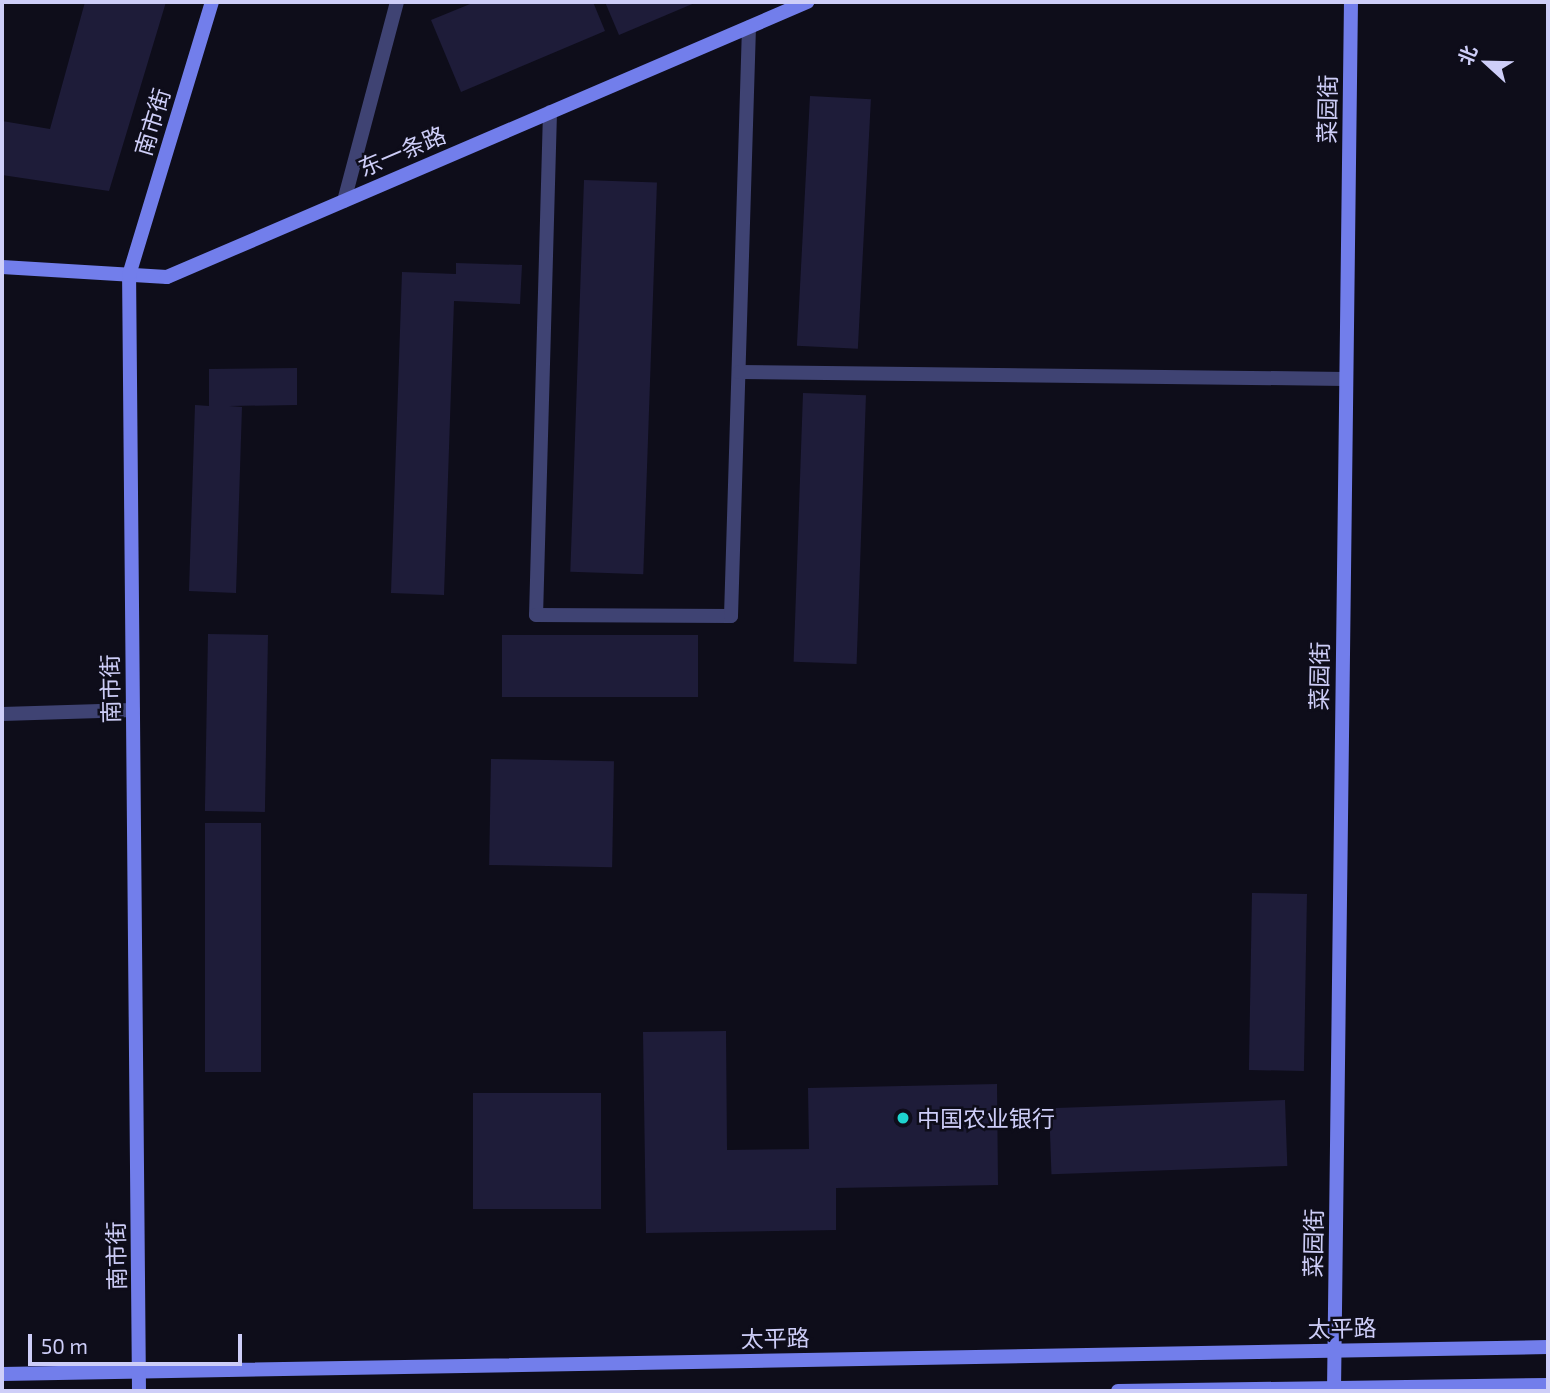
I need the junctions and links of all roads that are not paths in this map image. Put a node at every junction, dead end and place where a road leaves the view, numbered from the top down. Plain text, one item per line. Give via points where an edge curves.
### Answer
1 (212, 2) edge
2 (397, 2) edge
3 (807, 2) edge
4 (1351, 2) edge
5 (749, 27) junction
6 (550, 113) junction
7 (344, 201) junction
8 (2, 267) edge
9 (129, 275) junction
10 (739, 372) junction
11 (1346, 379) junction
12 (133, 710) junction
13 (2, 714) edge
14 (1548, 1347) edge
15 (1335, 1351) junction
16 (139, 1371) junction
17 (2, 1374) edge
18 (1548, 1385) edge
19 (139, 1390) edge
20 (1334, 1390) edge
21 (1118, 1391) edge

1 - 9 street, 南市街
2 - 7 street
3 - 5 street, 东一条路
4 - 11 street, 菜园街
5 - 6 street, 东一条路
5 - 10 street
6 - 7 street, 东一条路
6 - 10 street via 536,615 731,616
7 - 9 street, 东一条路 via 167,277
8 - 9 street, 东一条路
9 - 12 street, 南市街
10 - 11 street
11 - 15 street, 菜园街
12 - 13 street
12 - 16 street, 南市街
14 - 15 street, 太平路
15 - 16 street, 太平路
15 - 20 street, 菜园街
16 - 17 street, 太平路
16 - 19 street, 南市街
18 - 20 street
20 - 21 street

